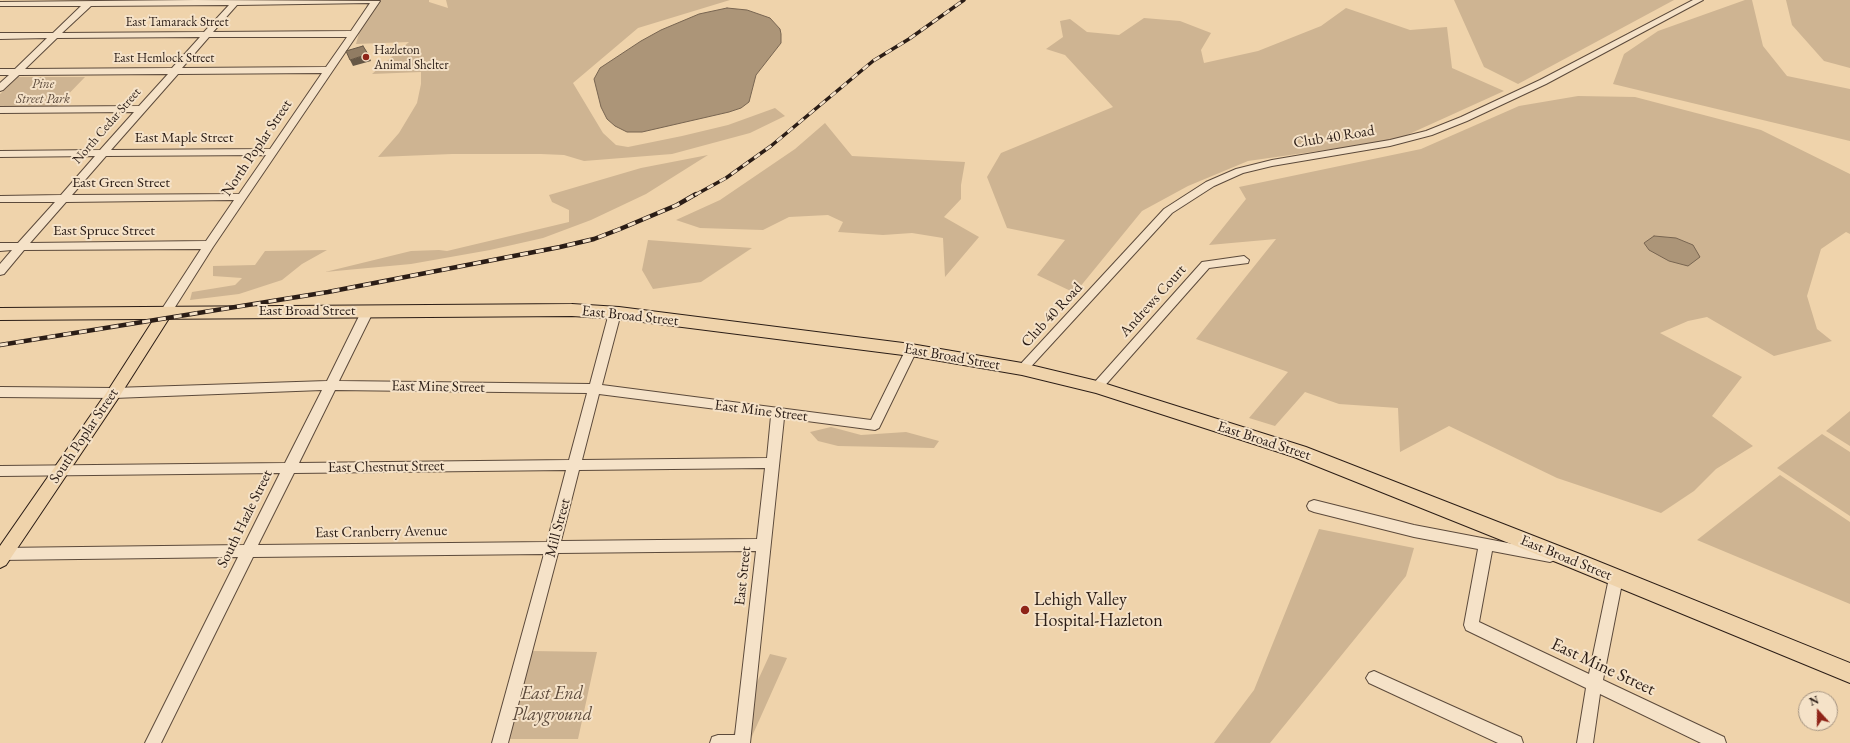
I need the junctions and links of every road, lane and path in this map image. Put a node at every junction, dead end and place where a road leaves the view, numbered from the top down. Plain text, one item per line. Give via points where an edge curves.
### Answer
1 (1699, 0) edge
2 (236, 1) edge
3 (88, 3) junction
4 (0, 4) edge
5 (353, 34) junction
6 (205, 35) junction
7 (0, 36) edge
8 (54, 36) junction
9 (329, 70) junction
10 (175, 71) junction
11 (0, 72) edge
12 (16, 72) junction
13 (0, 88) edge
14 (140, 109) junction
15 (0, 110) edge
16 (272, 152) junction
17 (0, 154) edge
18 (101, 154) junction
19 (242, 197) junction
20 (64, 198) junction
21 (0, 199) edge
22 (209, 245) junction
23 (0, 247) edge
24 (22, 247) junction
25 (1244, 260) dead end
26 (0, 271) edge
27 (368, 310) junction
28 (166, 312) junction
29 (615, 313) junction
30 (0, 314) edge
31 (911, 350) junction
32 (1022, 369) junction
33 (331, 385) junction
34 (1097, 387) junction
35 (595, 389) junction
36 (0, 392) edge
37 (114, 393) junction
38 (778, 413) junction
39 (772, 463) junction
40 (574, 465) junction
41 (290, 468) junction
42 (0, 471) edge
43 (61, 471) junction
44 (1314, 506) dead end
45 (1486, 544) junction
46 (763, 545) junction
47 (552, 548) junction
48 (248, 551) junction
49 (1, 556) edge
50 (1578, 562) junction
51 (1616, 578) junction
52 (1850, 673) edge
53 (1374, 678) dead end
54 (1594, 685) junction
55 (153, 743) edge
56 (500, 743) edge
57 (718, 743) edge
58 (742, 743) edge
59 (1515, 743) edge
60 (1585, 743) edge
61 (1718, 743) edge

1 - 32 street, Club 40 Road via 1542,82 1429,133 1390,144 1272,162 1240,171 1210,184 1168,211
2 - 3 street
2 - 5 street, North Poplar Street via 376,1
2 - 6 street, North Cedar Street
3 - 4 street
3 - 8 street
5 - 6 street, East Tamarack Street
5 - 9 street, North Poplar Street
6 - 8 street, East Tamarack Street
6 - 10 street, North Cedar Street
7 - 8 street, East Tamarack Street
8 - 12 street
9 - 10 street, East Hemlock Street
9 - 16 street, North Poplar Street
10 - 12 street, East Hemlock Street
10 - 14 street, North Cedar Street
11 - 12 street, East Hemlock Street
12 - 13 street
14 - 15 street
14 - 18 street, North Cedar Street
16 - 18 street, East Maple Street
16 - 19 street, North Poplar Street
17 - 18 street, East Maple Street
18 - 20 street, North Cedar Street
19 - 20 street, East Green Street
19 - 22 street, North Poplar Street
20 - 21 street, East Green Street
20 - 24 street, North Cedar Street
22 - 24 street, East Spruce Street
22 - 28 street, North Poplar Street
23 - 24 street, East Spruce Street
24 - 26 street, North Cedar Street
25 - 34 street, Andrews Court via 1206,265
27 - 28 highway, East Broad Street
27 - 29 highway, East Broad Street via 572,310
27 - 33 street, South Hazle Street
28 - 30 highway, East Broad Street
28 - 37 main road, South Poplar Street
29 - 31 highway, East Broad Street
29 - 35 street, Mill Street
31 - 32 highway, East Broad Street
31 - 38 street, East Mine Street via 875,425
32 - 34 highway, East Broad Street
33 - 35 street, East Mine Street
33 - 37 street, East Mine Street
33 - 41 street, South Hazle Street
34 - 50 highway, East Broad Street via 1300,452
35 - 38 street, East Mine Street
35 - 40 street, Mill Street
36 - 37 street, East Mine Street
37 - 43 main road, South Poplar Street
38 - 39 street, East Street
39 - 40 street, East Chestnut Street
39 - 46 street, East Street
40 - 41 street, East Chestnut Street
40 - 47 street, Mill Street
41 - 43 street, East Chestnut Street
41 - 48 street, South Hazle Street
42 - 43 street, East Chestnut Street
43 - 49 main road, South Poplar Street
44 - 45 street via 1414,531
45 - 50 street
45 - 54 street, East Mine Street via 1471,625
46 - 47 street, East Cranberry Avenue
46 - 58 street, East Street
47 - 48 street, East Cranberry Avenue
47 - 56 street, Mill Street
48 - 49 street, East Cranberry Avenue
48 - 55 street, South Hazle Street
50 - 51 highway, East Broad Street
51 - 52 highway, East Broad Street
51 - 54 street
53 - 59 street
54 - 60 street
54 - 61 street, East Mine Street
57 - 58 street

